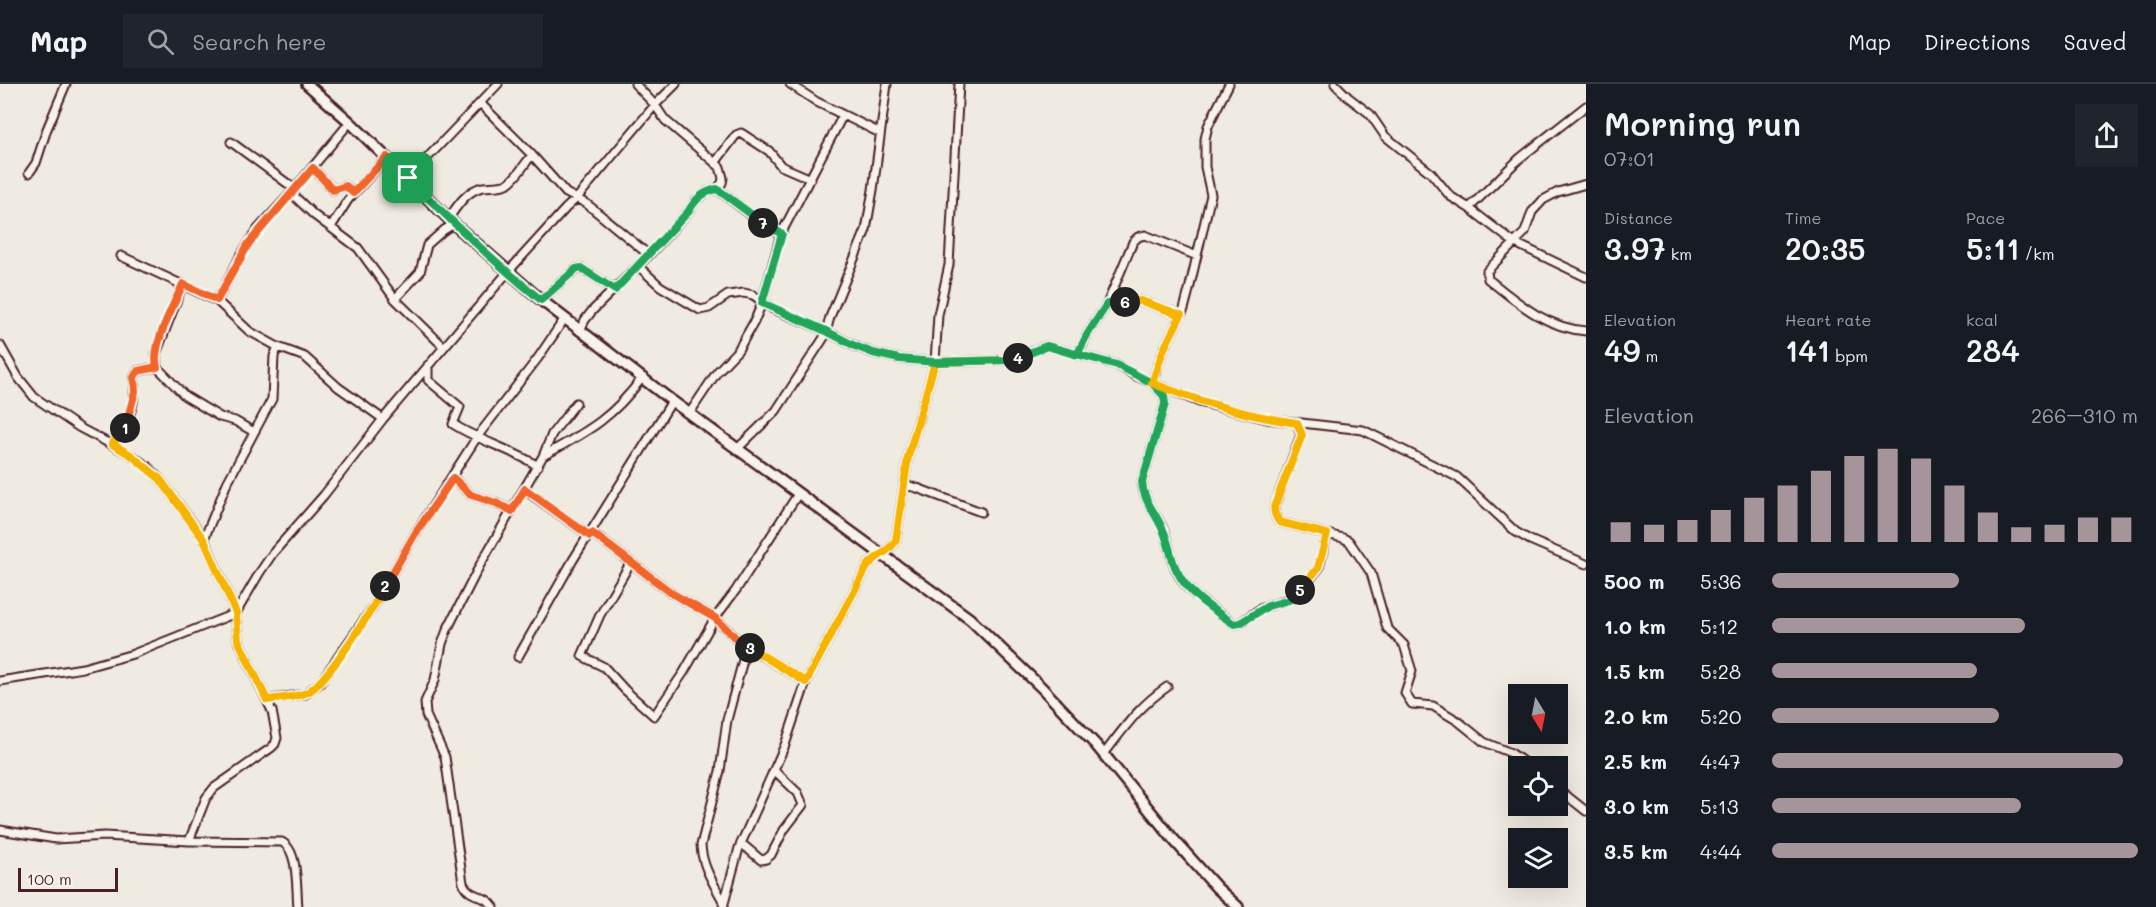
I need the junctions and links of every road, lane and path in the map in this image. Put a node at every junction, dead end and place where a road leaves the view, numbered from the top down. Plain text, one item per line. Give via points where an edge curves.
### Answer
1 (66, 84) edge
2 (307, 84) edge
3 (635, 84) edge
4 (676, 84) edge
5 (790, 84) edge
6 (887, 84) edge
7 (958, 84) edge
8 (1229, 84) edge
9 (1335, 84) edge
10 (496, 85) edge
11 (481, 104) junction
12 (655, 105) junction
13 (1586, 106) edge
14 (843, 115) junction
15 (350, 122) junction
16 (880, 134) junction
17 (231, 142) dead end
18 (532, 155) junction
19 (387, 157) junction
20 (716, 163) junction
21 (313, 168) junction
22 (29, 173) dead end
23 (408, 178) junction
24 (811, 179) junction
25 (1586, 184) edge
26 (717, 189) junction
27 (293, 191) junction
28 (353, 193) junction
29 (577, 198) junction
30 (1469, 208) junction
31 (452, 221) junction
32 (331, 227) junction
33 (782, 234) junction
34 (1513, 242) junction
35 (649, 255) junction
36 (121, 256) dead end
37 (1197, 256) junction
38 (638, 266) junction
39 (507, 273) junction
40 (1586, 277) edge
41 (183, 284) junction
42 (615, 290) junction
43 (395, 299) junction
44 (217, 300) junction
45 (541, 300) junction
46 (762, 303) junction
47 (1107, 304) junction
48 (1181, 315) junction
49 (565, 318) junction
50 (580, 331) junction
51 (826, 331) junction
52 (1586, 331) edge
53 (0, 345) edge
54 (278, 347) junction
55 (444, 347) junction
56 (1077, 355) junction
57 (935, 362) junction
58 (428, 365) junction
59 (157, 367) junction
60 (642, 378) junction
61 (1152, 383) junction
62 (672, 401) junction
63 (576, 402) dead end
64 (689, 414) junction
65 (383, 419) junction
66 (1297, 423) junction
67 (483, 429) junction
68 (254, 432) junction
69 (477, 437) junction
70 (489, 441) junction
71 (112, 444) junction
72 (737, 449) junction
73 (543, 456) junction
74 (538, 466) junction
75 (453, 478) junction
76 (905, 485) junction
77 (525, 489) junction
78 (798, 494) junction
79 (512, 511) junction
80 (981, 512) dead end
81 (1327, 534) junction
82 (591, 535) junction
83 (204, 540) junction
84 (880, 554) junction
85 (631, 562) junction
86 (1586, 564) edge
87 (236, 613) junction
88 (715, 618) junction
89 (741, 643) junction
90 (518, 657) dead end
91 (0, 681) edge
92 (806, 682) junction
93 (1167, 687) dead end
94 (267, 700) junction
95 (1104, 754) junction
96 (1515, 756) edge
97 (774, 770) junction
98 (1568, 797) edge
99 (1586, 811) edge
100 (0, 830) edge
101 (189, 841) junction
102 (741, 843) junction
103 (727, 887) junction
104 (716, 889) junction
105 (723, 905) edge
106 (298, 907) edge
107 (494, 907) edge
108 (1238, 907) edge

1 - 22 street
2 - 15 street
3 - 12 street
4 - 12 street
5 - 14 street
6 - 16 street
7 - 57 street via 950,255 938,315
8 - 37 street via 1205,139 1211,195
9 - 30 street via 1370,114 1385,136 1431,173 1450,196
10 - 11 street
11 - 18 street
11 - 23 street
12 - 20 street via 665,120
12 - 29 street
13 - 30 street via 1520,158
14 - 16 street
14 - 24 street
15 - 19 street
15 - 21 street
16 - 51 street via 866,230
17 - 27 street
18 - 29 street via 566,193
18 - 31 street via 511,181 472,192 458,204
19 - 23 street
19 - 28 street
20 - 24 street via 741,133 769,152 781,166
20 - 26 street via 723,178
21 - 27 street
21 - 28 street via 333,190 346,186
23 - 31 street
24 - 33 street
25 - 34 street via 1543,200 1532,212 1525,232
26 - 33 street
26 - 35 street via 696,200
27 - 32 street
27 - 44 street via 249,243
28 - 32 street
29 - 35 street
29 - 39 street
30 - 34 street
31 - 39 street
31 - 43 street via 428,245 420,272
32 - 43 street via 364,255
33 - 46 street
34 - 40 street
34 - 52 street via 1487,271 1488,279 1536,316
35 - 38 street
36 - 41 street
37 - 47 street via 1145,235 1138,237
37 - 48 street
38 - 42 street
38 - 46 street via 660,286 700,310 738,293 753,295
39 - 45 street
39 - 55 street
41 - 44 street
41 - 59 street via 156,354
42 - 45 street via 581,268
42 - 50 street via 592,311
43 - 55 street
44 - 54 street via 249,331
45 - 49 street
46 - 51 street
46 - 64 street via 738,350 717,372
47 - 48 street via 1141,301
47 - 56 street
48 - 61 street
49 - 50 street
49 - 67 street
50 - 60 street
51 - 57 street via 873,353
51 - 72 street via 783,402
53 - 71 street via 26,389 57,414
54 - 65 street via 305,357
54 - 68 street via 272,399
55 - 58 street
56 - 57 street via 1047,346 1010,360
56 - 61 street via 1117,365
57 - 76 street via 911,442
58 - 65 street
58 - 69 street via 428,380 460,407 453,424
59 - 68 street via 185,396
59 - 71 street via 138,371 134,377 135,392 127,424
60 - 62 street
60 - 73 street via 604,420
61 - 66 street via 1200,402
61 - 81 street via 1164,396 1165,404 1142,489 1163,528 1176,570 1193,594 1234,624 1240,623 1260,609 1295,597 1318,568
62 - 64 street
62 - 82 street
63 - 73 street via 552,434
64 - 72 street
65 - 87 street via 273,553
66 - 81 street via 1302,435 1274,507 1275,514 1279,522
66 - 86 street via 1363,430 1377,436 1457,477 1516,532
67 - 69 street
67 - 70 street
68 - 83 street
69 - 70 street
69 - 75 street
70 - 74 street
71 - 83 street via 160,479
72 - 78 street
73 - 74 street
74 - 77 street
75 - 79 street via 471,495
75 - 94 street via 373,607 320,683 305,693
76 - 80 street
76 - 84 street via 896,540 892,548
77 - 79 street
77 - 82 street
78 - 84 street
78 - 88 street
79 - 107 street via 447,630 435,680 425,702 429,723 446,757 463,883 470,893 489,900
81 - 96 street via 1349,541 1371,573 1387,627 1404,645 1412,667 1405,693 1412,704 1433,706 1484,742
82 - 85 street
82 - 90 street
83 - 87 street
84 - 92 street via 867,567
84 - 95 street via 964,614
85 - 88 street via 673,594
85 - 88 street via 582,656 604,667 651,715 657,714
87 - 91 street via 133,654 83,668
87 - 94 street via 238,640
88 - 89 street
89 - 92 street
89 - 104 street via 742,667 701,844 704,863
92 - 97 street
93 - 95 street via 1136,712
94 - 101 street via 277,738 275,744 206,798
95 - 108 street via 1186,854
97 - 102 street
97 - 102 street via 798,793 803,805 766,859 761,860
98 - 99 street
100 - 101 street via 56,839 105,836
101 - 106 street via 282,842 289,846
102 - 103 street
103 - 104 street
103 - 105 street
104 - 105 street

